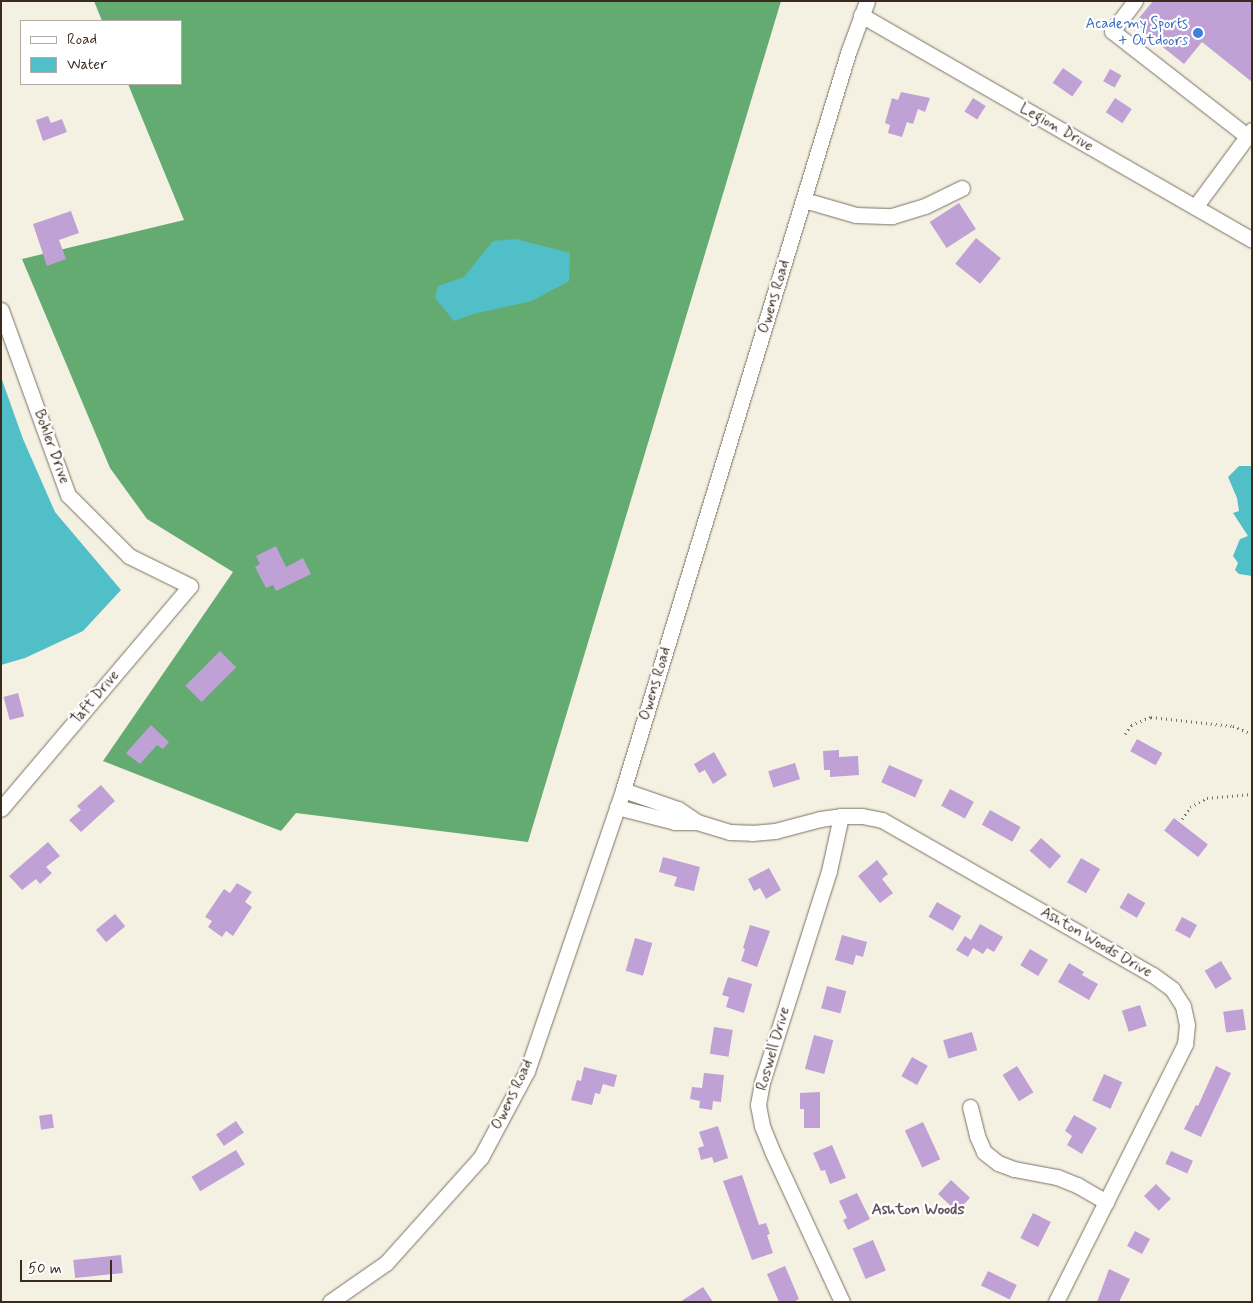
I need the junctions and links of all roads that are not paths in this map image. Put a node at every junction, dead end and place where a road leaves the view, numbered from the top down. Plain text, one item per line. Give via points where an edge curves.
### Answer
1 (1135, 1) edge
2 (864, 8) edge
3 (1250, 133) edge
4 (962, 188) dead end
5 (804, 200) junction
6 (1195, 207) junction
7 (1252, 240) edge
8 (1, 310) edge
9 (190, 586) joint
10 (623, 790) junction
11 (617, 807) junction
12 (1, 809) edge
13 (841, 816) junction
14 (697, 822) junction
15 (970, 1107) dead end
16 (1107, 1202) junction
17 (330, 1302) edge
18 (842, 1302) edge
19 (1056, 1302) edge

1 - 3 street via 1112,31
2 - 5 street, Owens Road
2 - 6 street, Legion Drive
3 - 6 street
4 - 5 street via 925,206 892,216 856,215
5 - 10 street, Owens Road
6 - 7 street, Legion Drive
8 - 9 street, Bohler Drive via 68,495 129,556
9 - 12 street, Taft Drive
10 - 11 street, Owens Road
10 - 14 street, Ashton Woods Drive via 678,809
11 - 14 street, Ashton Woods Drive via 675,822
11 - 17 street, Owens Road via 527,1071 481,1157 386,1263
13 - 14 street, Ashton Woods Drive via 752,833 729,832
13 - 16 street, Ashton Woods Drive via 882,820 1153,975 1172,989 1183,1006 1188,1025 1185,1044
13 - 18 street, Roswell Drive via 829,871 762,1082 758,1105 772,1151
15 - 16 street via 980,1144 984,1152 998,1163 1077,1185
16 - 19 street, Ashton Woods Drive

